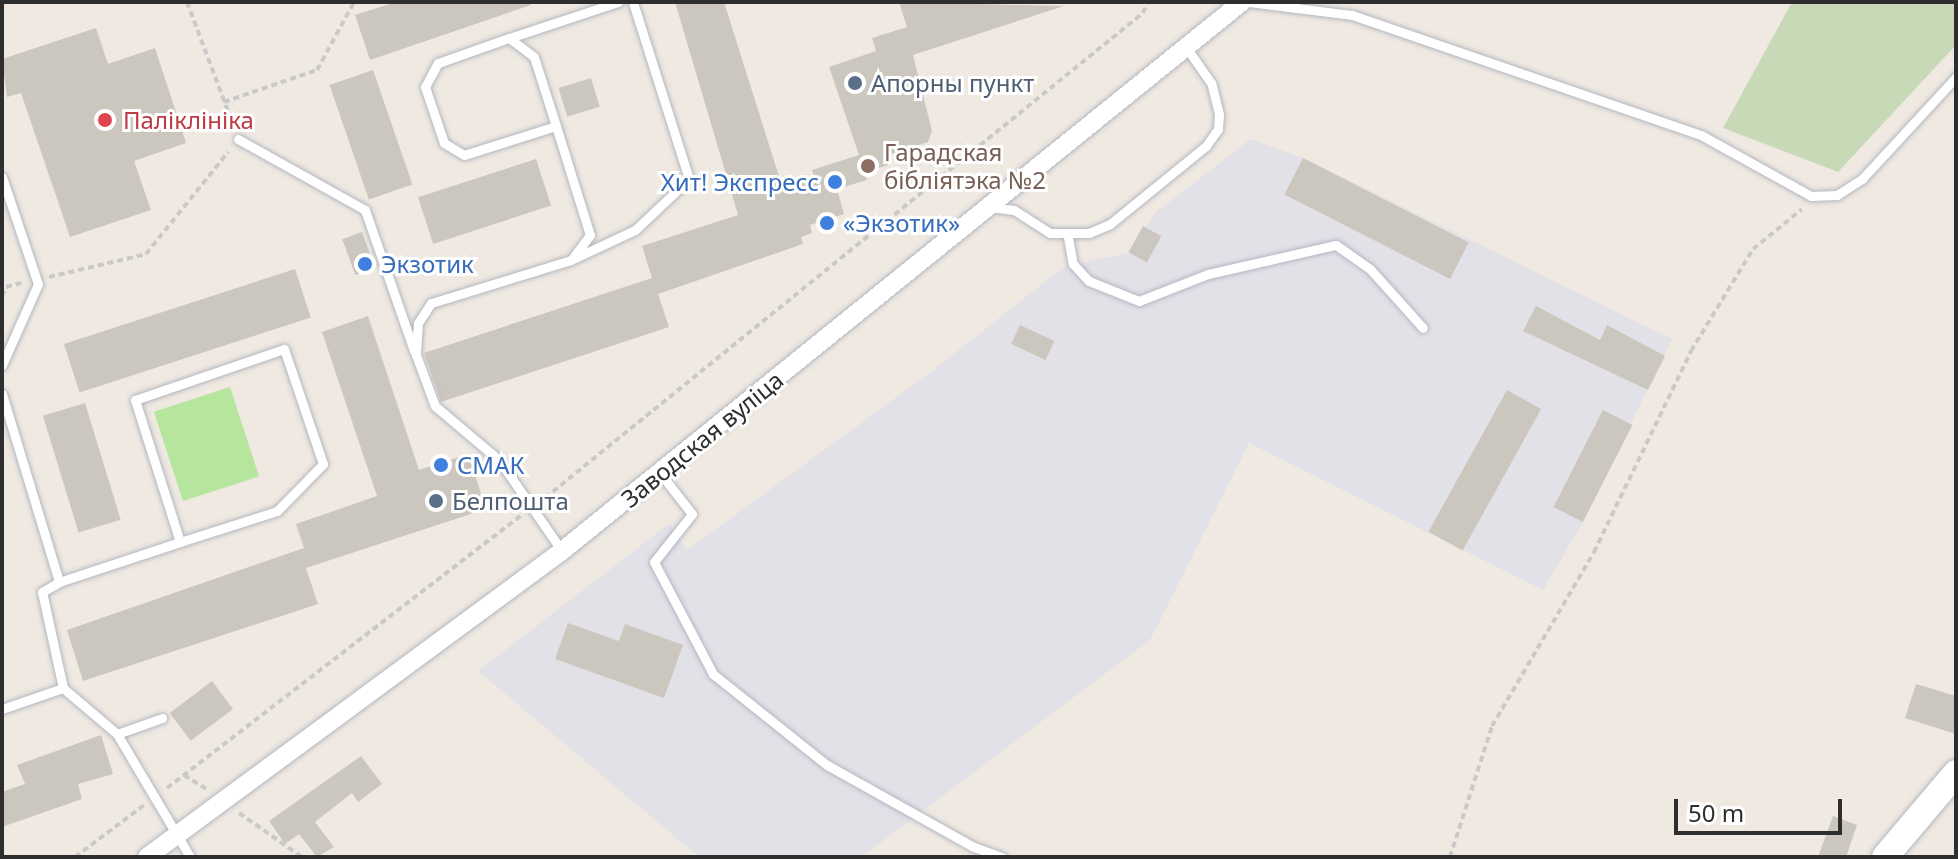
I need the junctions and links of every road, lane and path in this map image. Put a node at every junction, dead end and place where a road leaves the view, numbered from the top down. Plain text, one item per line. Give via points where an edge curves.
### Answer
1 (187, 2) edge
2 (354, 2) edge
3 (618, 2) edge
4 (633, 2) edge
5 (1148, 2) edge
6 (1242, 2) edge
7 (1249, 2) edge
8 (509, 38) junction
9 (1186, 47) junction
10 (1956, 77) edge
11 (224, 102) junction
12 (556, 126) junction
13 (238, 139) junction
14 (2, 177) edge
15 (1811, 196) junction
16 (989, 207) junction
17 (1068, 237) junction
18 (571, 260) junction
19 (36, 280) junction
20 (2, 296) edge
21 (1423, 328) dead end
22 (416, 355) junction
23 (2, 365) edge
24 (2, 394) edge
25 (660, 473) junction
26 (532, 508) junction
27 (180, 542) junction
28 (562, 551) junction
29 (59, 582) junction
30 (63, 688) junction
31 (2, 709) edge
32 (162, 718) dead end
33 (117, 734) junction
34 (1956, 773) edge
35 (184, 775) junction
36 (153, 798) junction
37 (222, 800) junction
38 (175, 835) junction
39 (75, 857) edge
40 (147, 857) edge
41 (190, 857) edge
42 (302, 857) edge
43 (1002, 857) edge
44 (1450, 857) edge
45 (1885, 857) edge

1 - 11 path
2 - 11 path via 317,70
3 - 8 lane
4 - 18 lane via 689,179 635,230
5 - 26 path via 1143,13
6 - 9 street, Заводская вуліца
7 - 15 lane via 1352,15 1701,135
8 - 12 lane via 534,57
8 - 12 lane via 438,63 425,87 444,143 464,155
9 - 16 street, Заводская вуліца
9 - 17 lane via 1211,83 1218,129 1206,146 1110,224
10 - 15 lane via 1862,179 1837,195
11 - 13 path
12 - 18 lane via 590,235
13 - 19 path via 146,254
13 - 22 lane via 365,210
14 - 19 lane
15 - 44 path via 1795,219 1753,249 1691,351 1594,552 1492,726
16 - 17 lane via 1014,210
16 - 25 street, Заводская вуліца
17 - 21 lane via 1073,264 1089,281 1139,301 1208,274 1336,245 1370,269
18 - 22 lane via 431,303 418,323
19 - 20 path via 6,287
19 - 23 lane
22 - 26 lane via 435,406 499,460
24 - 29 lane
25 - 28 street, Заводская вуліца
25 - 43 lane via 692,514 654,562 713,674 827,765 974,847
26 - 28 lane
26 - 35 path
27 - 27 lane via 277,511 323,464 284,349 135,400
27 - 29 lane
28 - 37 street, Заводская вуліца
29 - 30 lane via 42,592
30 - 31 lane
30 - 33 lane
32 - 33 lane
33 - 36 lane
34 - 45 street
35 - 36 path
35 - 37 path
36 - 38 lane
36 - 39 path
37 - 38 street, Заводская вуліца
37 - 42 path
38 - 40 street, Заводская вуліца
38 - 41 lane

